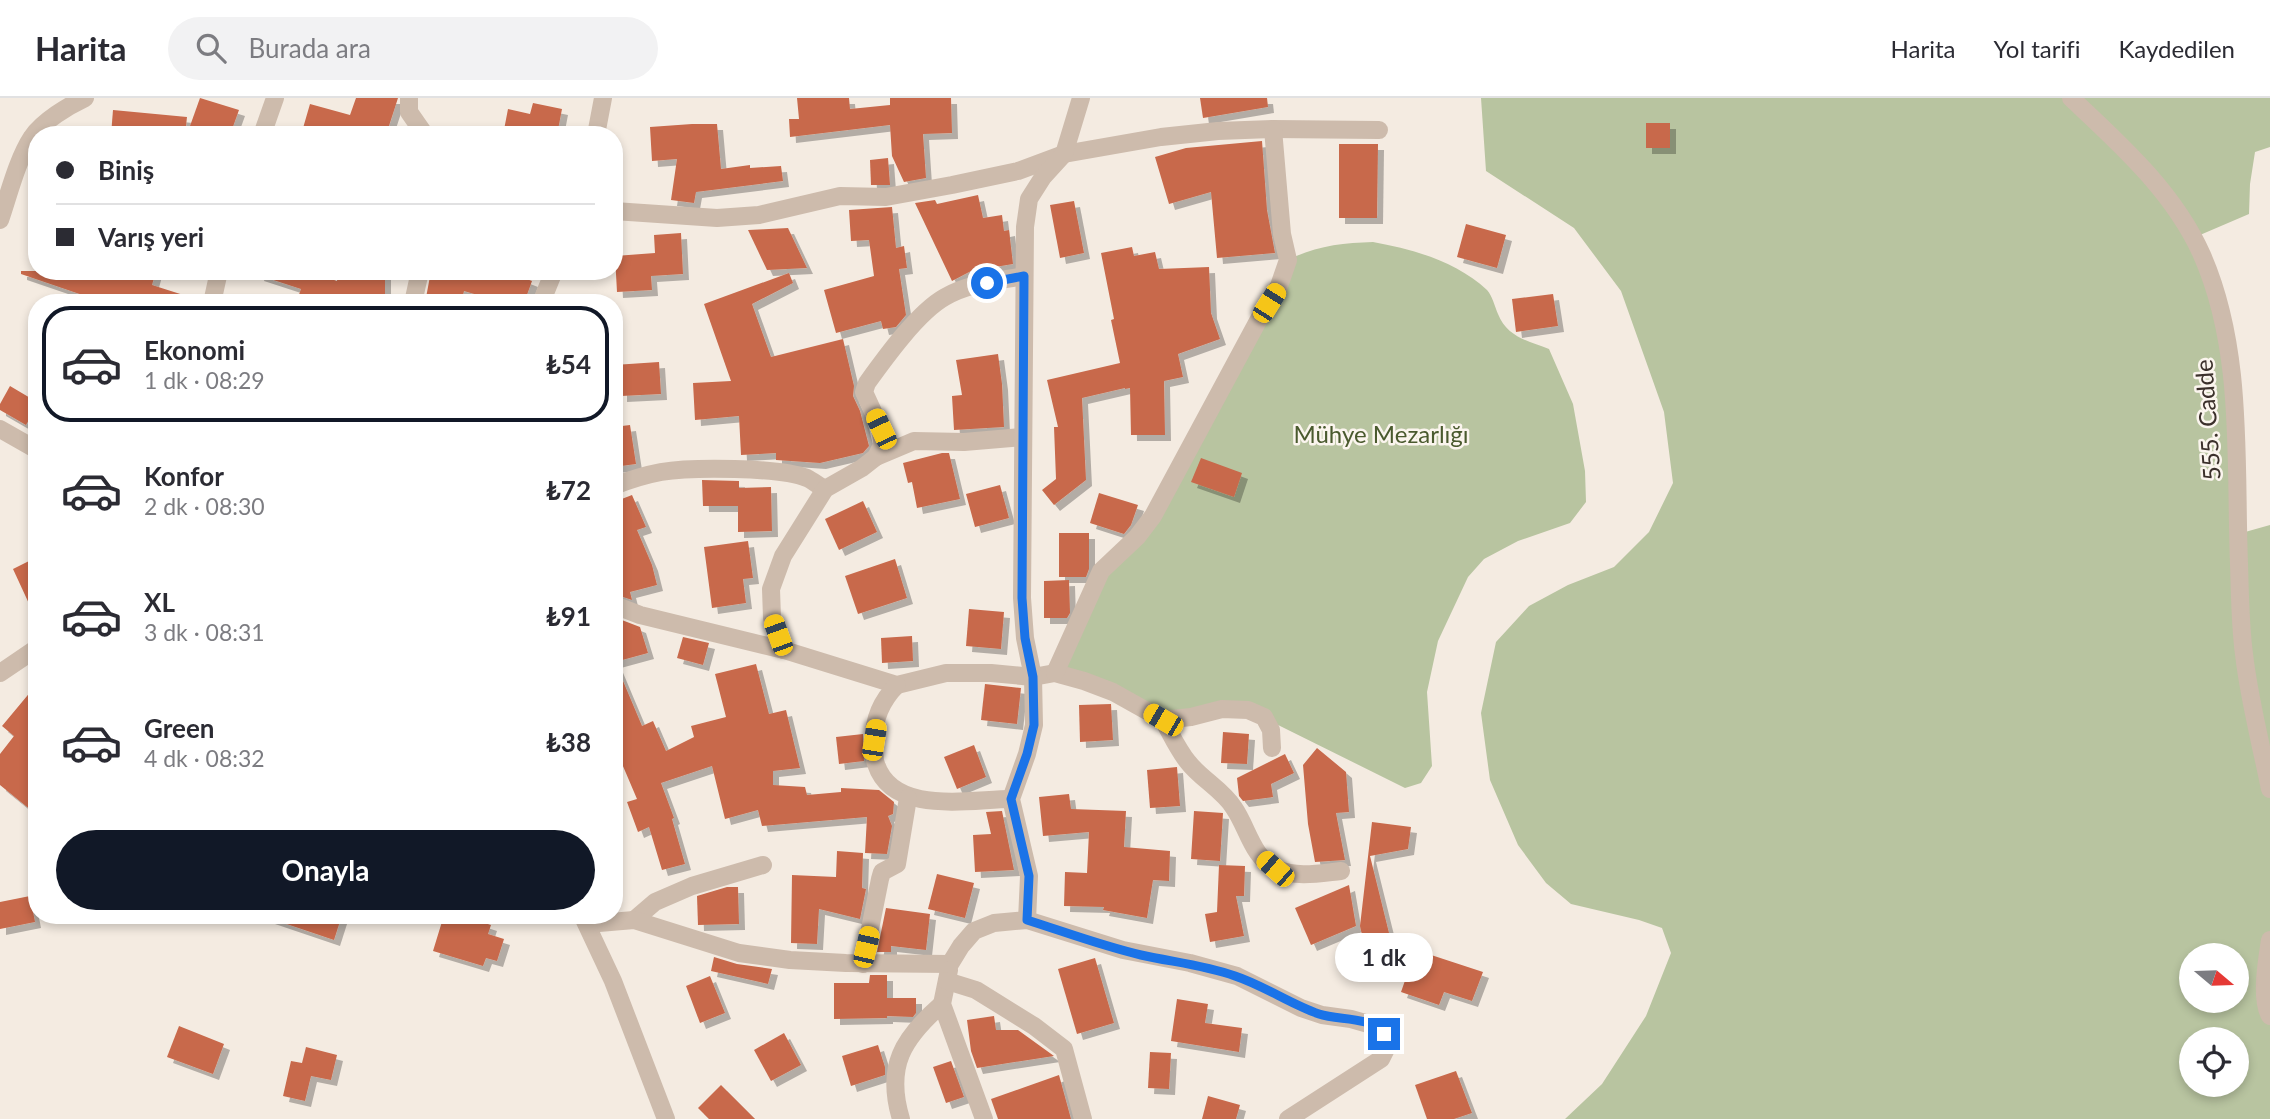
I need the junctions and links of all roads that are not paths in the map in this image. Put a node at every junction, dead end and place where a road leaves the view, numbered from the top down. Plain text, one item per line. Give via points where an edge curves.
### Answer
1 (85, 98) edge
2 (275, 98) edge
3 (409, 98) edge
4 (603, 98) edge
5 (1081, 98) edge
6 (2071, 98) edge
7 (44, 126) edge
8 (265, 126) edge
9 (419, 126) edge
10 (598, 126) edge
11 (1273, 129) junction
12 (1379, 130) dead end
13 (28, 147) edge
14 (1064, 154) junction
15 (623, 212) edge
16 (0, 220) edge
17 (1024, 276) junction
18 (0, 429) edge
19 (1022, 437) junction
20 (28, 445) edge
21 (876, 457) junction
22 (623, 482) edge
23 (825, 489) junction
24 (623, 608) edge
25 (784, 650) junction
26 (28, 654) edge
27 (0, 673) edge
28 (1055, 673) junction
29 (1033, 677) junction
30 (897, 685) junction
31 (1163, 720) junction
32 (1272, 748) dead end
33 (2270, 789) edge
34 (908, 798) junction
35 (1011, 799) junction
36 (763, 864) dead end
37 (1341, 871) dead end
38 (623, 920) edge
39 (634, 920) junction
40 (1027, 920) junction
41 (587, 924) edge
42 (2270, 940) edge
43 (863, 964) junction
44 (948, 972) junction
45 (942, 1004) junction
46 (2270, 1016) edge
47 (666, 1119) edge
48 (901, 1119) edge
49 (984, 1119) edge
50 (1083, 1119) edge
51 (1288, 1119) edge

1 - 7 street
2 - 8 street
3 - 9 street via 409,112
4 - 10 street
5 - 14 street
6 - 33 street, 555. Cadde via 2144,170 2178,211 2202,256 2220,307 2234,388 2244,654
11 - 12 street
11 - 14 street via 1161,137
11 - 28 street via 1288,260 1279,286 1153,516 1101,571
13 - 16 street
14 - 15 street via 1018,171 952,185 886,197 840,196 759,215 717,218
14 - 17 street via 1029,199
17 - 19 street
17 - 21 street via 969,287 943,298 884,360 864,392 881,429 882,445
18 - 20 street
19 - 21 street via 914,441
19 - 29 street via 1022,598
21 - 23 street
22 - 23 street via 664,472 739,469 805,478
23 - 25 street via 783,556 771,589 772,618
24 - 25 street
25 - 30 street
26 - 27 street
28 - 29 street
28 - 31 street via 1113,691
29 - 30 street via 946,673
29 - 35 street via 1034,725
30 - 34 street via 885,697 877,720 876,764 888,784
31 - 32 street via 1222,709 1248,710 1264,717 1271,730
31 - 37 street via 1188,762 1234,807 1248,837 1275,869 1303,874
34 - 35 street via 941,802
34 - 43 street via 897,864 882,872
35 - 40 street via 1029,876
36 - 39 street via 655,902
38 - 39 street
39 - 43 street via 739,953
40 - 44 street via 994,923 974,931
40 - 51 street via 1123,950 1237,976 1311,1012 1379,1029 1386,1042 1381,1059
41 - 47 street
42 - 46 street via 2266,1009
43 - 44 street
44 - 45 street
44 - 50 street via 1063,1049
45 - 48 street via 907,1039 898,1062 895,1090
45 - 49 street

